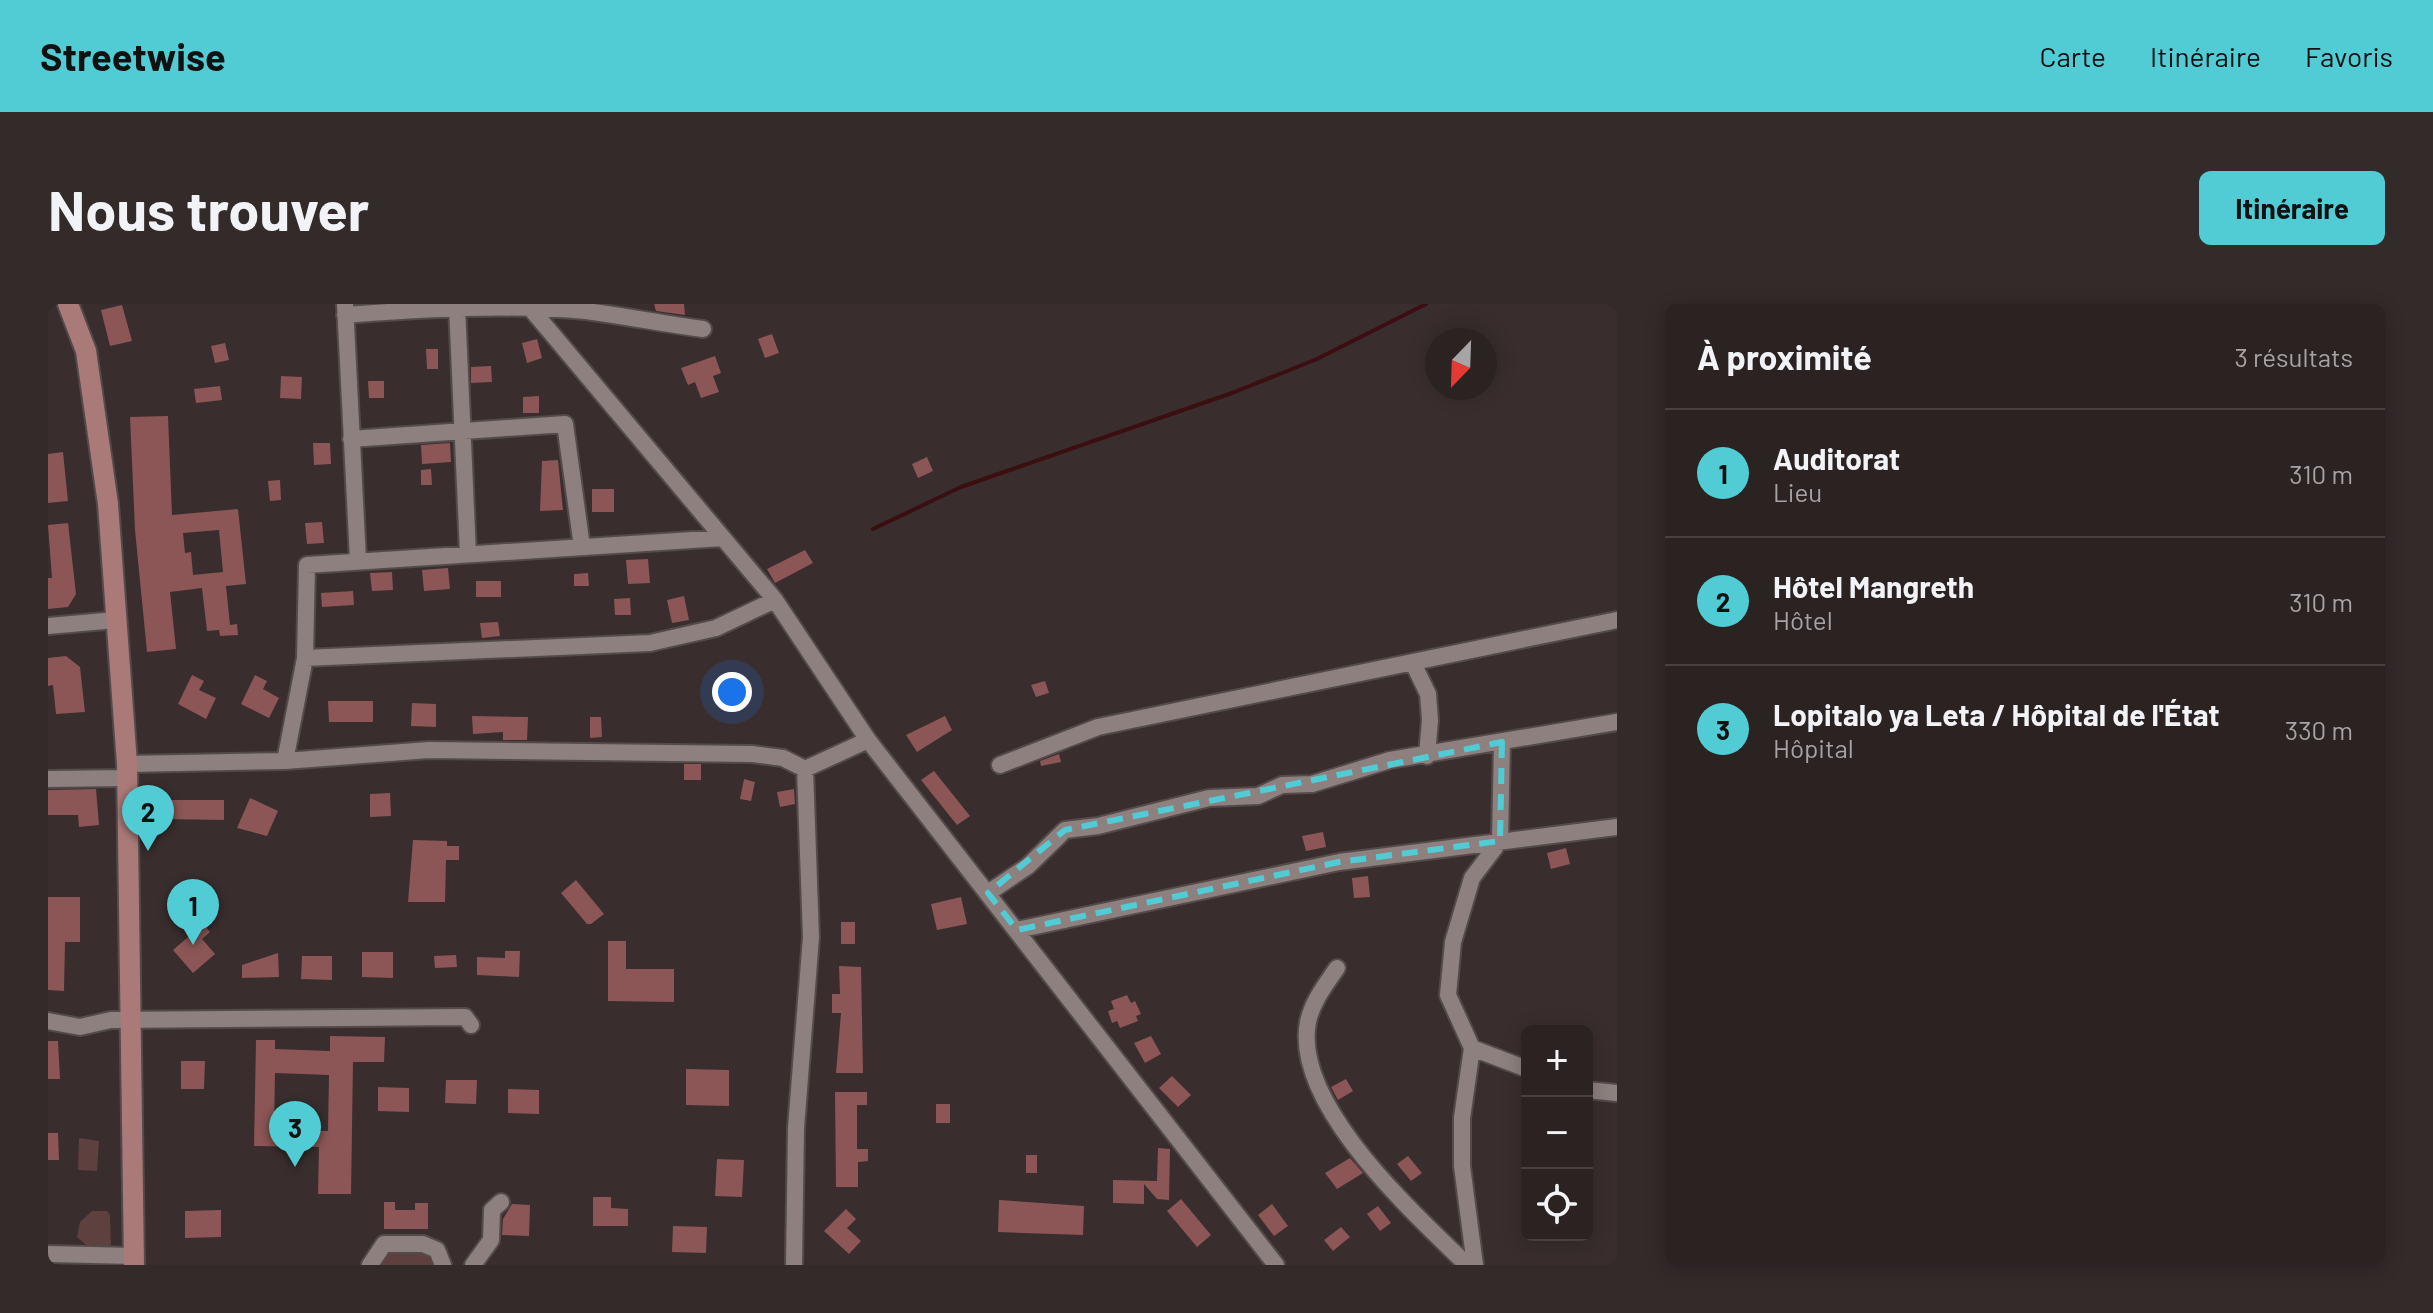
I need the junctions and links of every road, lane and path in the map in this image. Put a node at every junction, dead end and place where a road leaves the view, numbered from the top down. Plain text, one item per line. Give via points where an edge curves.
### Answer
1 (68, 304) edge
2 (457, 306) junction
3 (529, 306) edge
4 (345, 310) edge
5 (703, 329) dead end
6 (463, 430) junction
7 (351, 439) junction
8 (723, 538) junction
9 (582, 547) junction
10 (468, 554) junction
11 (358, 560) junction
12 (775, 600) junction
13 (116, 620) junction
14 (1617, 620) edge
15 (48, 626) edge
16 (305, 658) junction
17 (1413, 663) junction
18 (1617, 722) edge
19 (868, 740) junction
20 (1502, 742) junction
21 (1427, 756) junction
22 (285, 761) junction
23 (1000, 765) dead end
24 (805, 769) junction
25 (127, 771) junction
26 (48, 779) edge
27 (1617, 827) edge
28 (1500, 841) junction
29 (988, 893) junction
30 (1017, 930) junction
31 (1337, 968) dead end
32 (48, 1021) edge
33 (130, 1021) junction
34 (471, 1025) dead end
35 (1472, 1048) junction
36 (1521, 1067) edge
37 (1593, 1091) edge
38 (1617, 1093) edge
39 (501, 1202) dead end
40 (48, 1254) edge
41 (134, 1261) edge
42 (370, 1265) edge
43 (443, 1265) edge
44 (473, 1265) edge
45 (794, 1265) edge
46 (1276, 1265) edge
47 (1467, 1265) edge
48 (1475, 1265) edge

1 - 13 main road via 86,351 108,504
2 - 3 street
2 - 4 street
2 - 6 street
3 - 5 street
3 - 8 street
4 - 7 street
6 - 7 street
6 - 9 street via 565,424
6 - 10 street
7 - 11 street
8 - 9 street
8 - 12 street
9 - 10 street
10 - 11 street
11 - 16 street via 307,565
12 - 16 street via 716,628 650,643
12 - 19 street
13 - 15 street
13 - 25 main road
14 - 17 street
16 - 22 street
17 - 21 street via 1428,694
17 - 23 street via 1098,727
18 - 20 street
19 - 24 street
19 - 29 street
20 - 21 street
20 - 28 street
21 - 29 street via 1390,760 1312,784 1282,785 1258,796 1209,798 1065,830 1028,866
22 - 24 street via 429,750 752,754 783,758
22 - 25 street
24 - 45 street via 811,937 796,1128
25 - 26 street
25 - 33 main road
27 - 28 street
28 - 30 street via 1339,862
28 - 35 street via 1472,878 1453,942 1448,995
29 - 30 street
30 - 46 street
31 - 47 street via 1308,1022 1308,1058 1324,1100 1376,1174
32 - 33 street via 80,1027
33 - 34 street via 465,1017
33 - 41 main road
35 - 36 street
35 - 48 street via 1462,1118 1462,1166
37 - 38 street
39 - 44 street via 492,1210 491,1240
40 - 41 street
42 - 43 street via 384,1244 401,1242 437,1250

